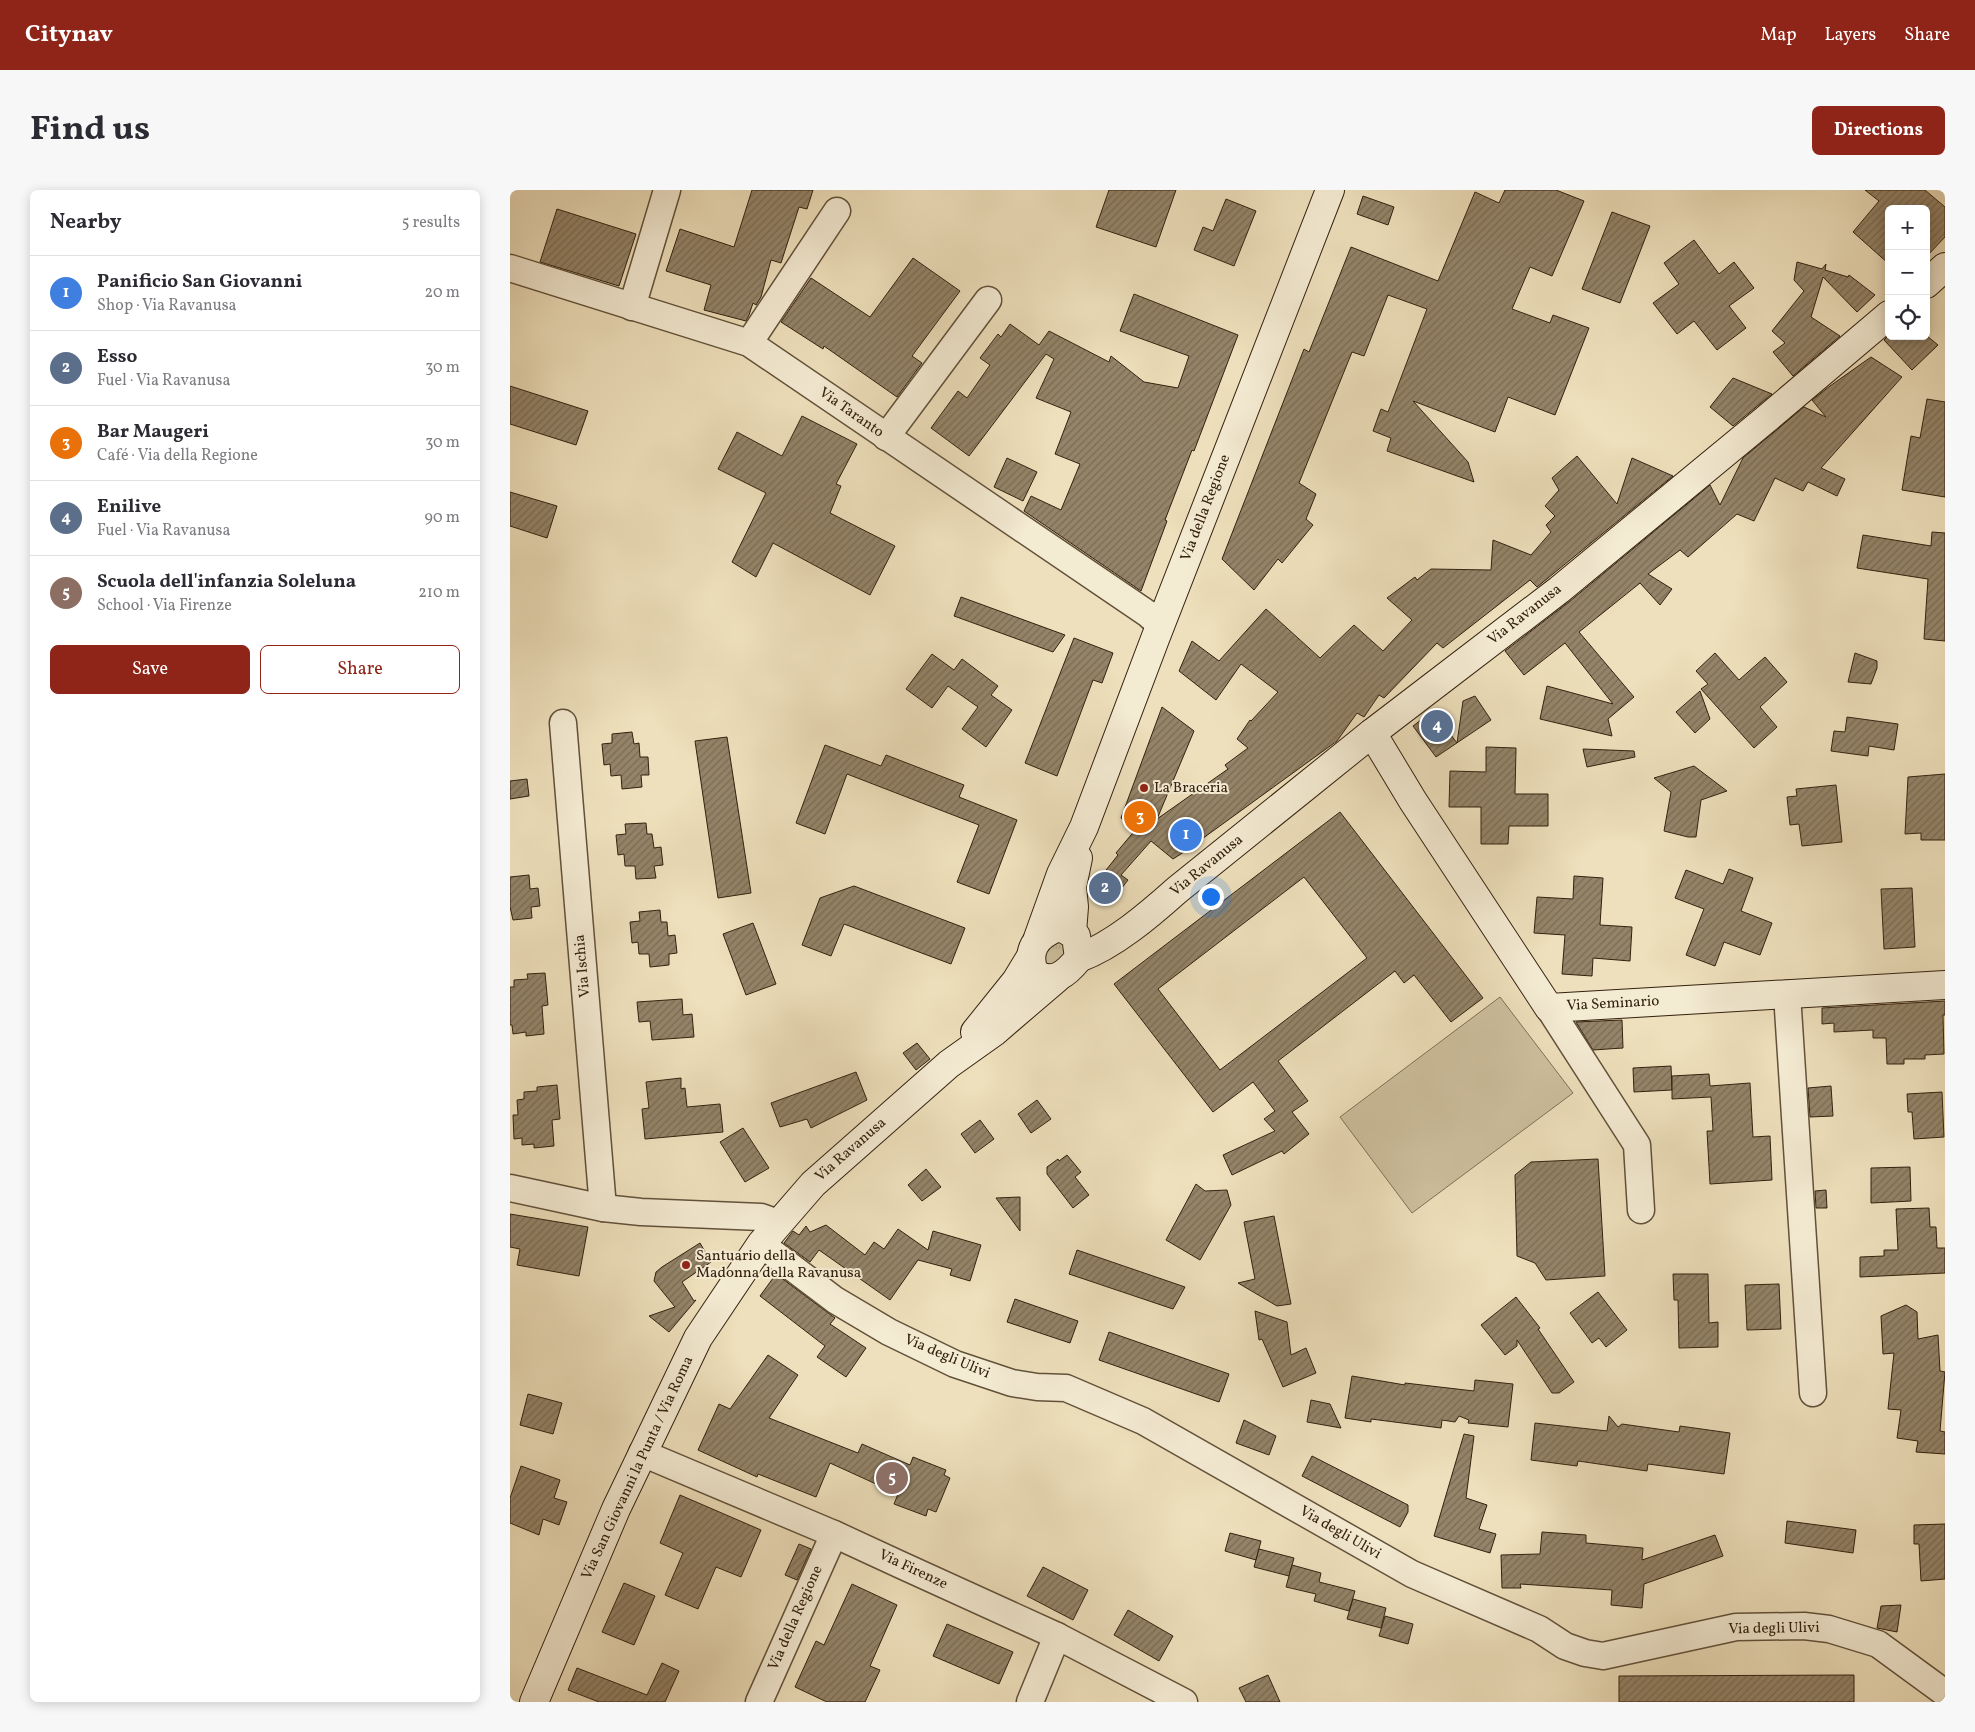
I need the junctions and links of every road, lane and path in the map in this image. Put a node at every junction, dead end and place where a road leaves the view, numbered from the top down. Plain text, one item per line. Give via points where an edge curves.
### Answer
1 (667, 190) edge
2 (1330, 190) edge
3 (837, 211) dead end
4 (1945, 267) edge
5 (510, 268) edge
6 (1930, 280) edge
7 (988, 300) dead end
8 (632, 306) junction
9 (1885, 318) edge
10 (749, 343) junction
11 (886, 437) junction
12 (1160, 625) junction
13 (563, 723) dead end
14 (1372, 733) junction
15 (1084, 827) junction
16 (1076, 942) junction
17 (1034, 948) junction
18 (1057, 978) junction
19 (1945, 985) edge
20 (1787, 994) junction
21 (1549, 1008) junction
22 (949, 1064) junction
23 (510, 1188) edge
24 (603, 1208) junction
25 (1641, 1210) dead end
26 (778, 1223) junction
27 (760, 1244) junction
28 (1813, 1393) dead end
29 (642, 1453) junction
30 (834, 1534) junction
31 (1057, 1636) junction
32 (1945, 1693) edge
33 (1181, 1700) edge
34 (534, 1702) edge
35 (759, 1702) edge
36 (1030, 1702) edge

1 - 8 street
2 - 12 main road, Via della Regione
3 - 10 street
4 - 6 main road
5 - 8 street, Via Taranto
7 - 11 street
8 - 10 street, Via Taranto
9 - 14 main road, Via Ravanusa via 1567,583
10 - 11 street, Via Taranto
11 - 12 street, Via Taranto
12 - 15 main road, Via della Regione
13 - 24 street, Via Ischia
14 - 16 main road, Via Ravanusa via 1156,909 1106,945
14 - 21 main road, Via Seminario
15 - 16 main road via 1072,887
15 - 17 main road via 1061,874
16 - 17 main road via 1064,928 1056,928 1047,931
16 - 18 main road via 1072,967
17 - 18 main road via 1034,972 1045,978
17 - 22 main road via 1016,981
18 - 22 main road via 994,1032
19 - 20 main road, Via Seminario
20 - 21 main road, Via Seminario
20 - 28 street
21 - 25 street via 1637,1145
22 - 26 main road, Via Ravanusa via 813,1184
23 - 24 street
24 - 26 street via 760,1217
26 - 27 main road, Via Ravanusa
27 - 29 main road, Via San Giovanni la Punta / Via Roma via 698,1338
27 - 32 street, Via degli Ulivi via 835,1300 889,1332 955,1364 1012,1382 1066,1388 1143,1421 1412,1574 1539,1629 1565,1646 1603,1656 1736,1627 1829,1629 1878,1644
29 - 30 street, Via Firenze
29 - 34 main road, Via San Giovanni la Punta / Via Roma
30 - 31 street, Via Firenze
30 - 35 street, Via della Regione
31 - 33 street, Via Firenze
31 - 36 street

